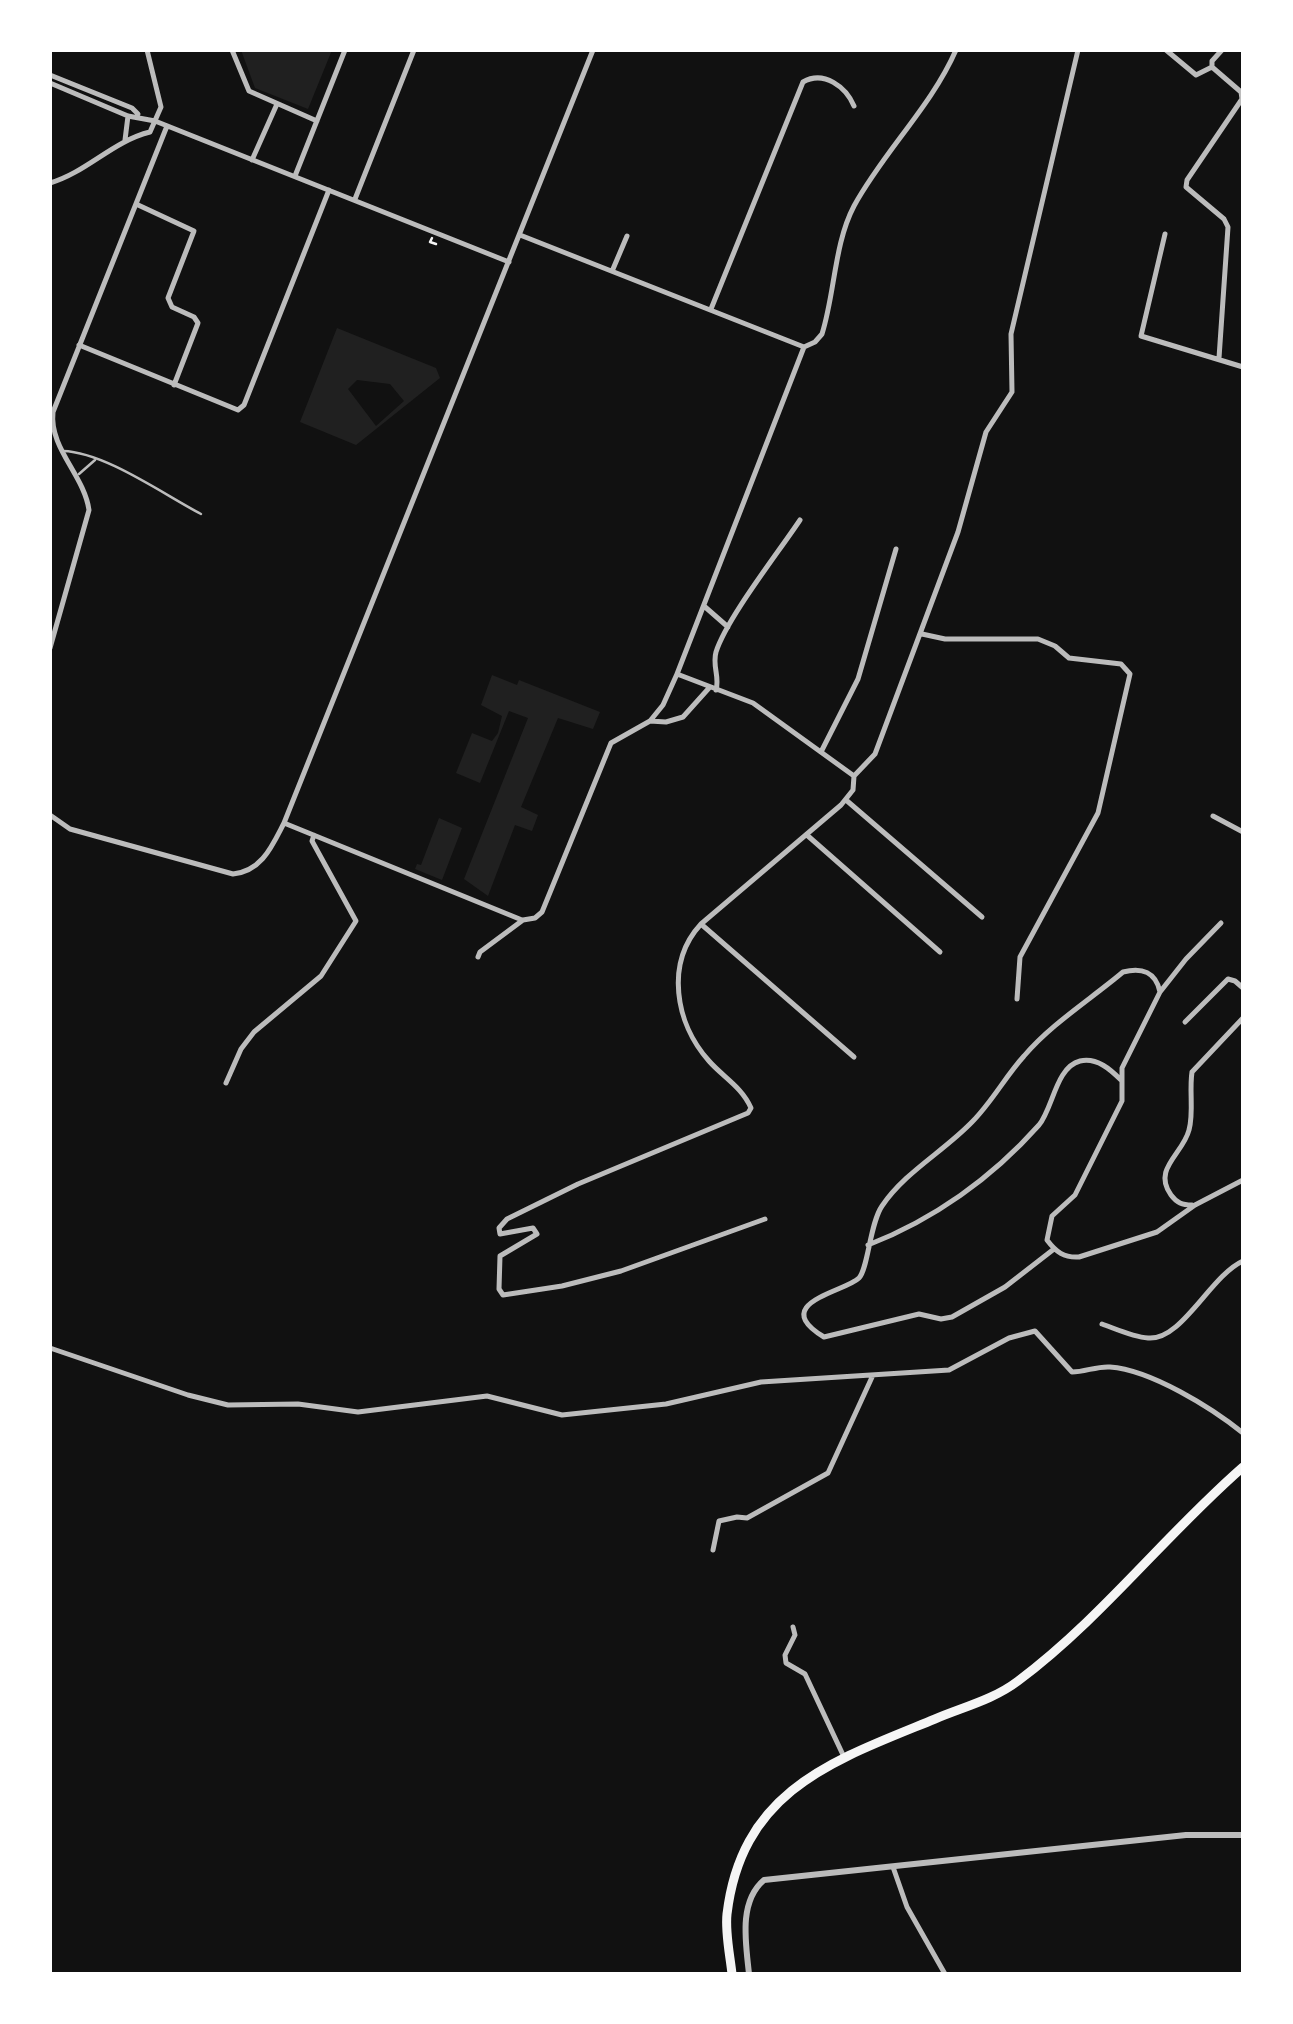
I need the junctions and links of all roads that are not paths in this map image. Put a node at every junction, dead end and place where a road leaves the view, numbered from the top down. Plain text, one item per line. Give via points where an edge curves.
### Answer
1 (147, 50) edge
2 (232, 50) edge
3 (345, 50) edge
4 (414, 50) edge
5 (593, 50) edge
6 (956, 50) edge
7 (1078, 50) edge
8 (1166, 50) edge
9 (1222, 50) edge
10 (1212, 66) junction
11 (50, 75) edge
12 (50, 84) edge
13 (277, 104) junction
14 (854, 106) dead end
15 (128, 116) junction
16 (140, 116) junction
17 (155, 121) junction
18 (317, 121) junction
19 (167, 126) junction
20 (125, 140) junction
21 (252, 160) junction
22 (295, 176) junction
23 (50, 183) edge
24 (330, 190) junction
25 (355, 199) junction
26 (136, 204) junction
27 (1165, 234) dead end
28 (520, 235) junction
29 (627, 236) dead end
30 (508, 262) junction
31 (613, 269) junction
32 (711, 309) junction
33 (79, 345) junction
34 (804, 347) junction
35 (1219, 358) junction
36 (1243, 367) edge
37 (174, 385) junction
38 (62, 451) junction
39 (96, 459) junction
40 (77, 476) junction
41 (201, 514) dead end
42 (800, 520) dead end
43 (896, 549) dead end
44 (704, 606) junction
45 (728, 628) junction
46 (922, 634) junction
47 (50, 648) edge
48 (677, 674) junction
49 (712, 689) junction
50 (664, 706) junction
51 (650, 721) junction
52 (674, 721) junction
53 (821, 752) junction
54 (854, 776) junction
55 (846, 800) junction
56 (50, 815) edge
57 (1213, 816) dead end
58 (284, 823) junction
59 (1243, 832) edge
60 (314, 835) junction
61 (808, 836) junction
62 (982, 916) dead end
63 (523, 920) junction
64 (1221, 923) dead end
65 (701, 924) junction
66 (940, 952) dead end
67 (478, 957) dead end
68 (1243, 988) edge
69 (1160, 992) junction
70 (1017, 999) dead end
71 (1243, 1018) edge
72 (1185, 1022) dead end
73 (854, 1057) dead end
74 (1122, 1081) junction
75 (226, 1083) dead end
76 (1243, 1180) edge
77 (1194, 1205) junction
78 (765, 1219) dead end
79 (868, 1246) junction
80 (1054, 1249) junction
81 (1243, 1261) edge
82 (1102, 1324) dead end
83 (50, 1348) edge
84 (872, 1375) junction
85 (1243, 1433) edge
86 (1243, 1467) edge
87 (714, 1550) dead end
88 (793, 1627) dead end
89 (844, 1757) junction
90 (1243, 1835) edge
91 (893, 1867) junction
92 (732, 1974) edge
93 (750, 1974) edge
94 (946, 1974) edge

1 - 17 street via 161,106
2 - 13 street via 249,91
3 - 18 street
4 - 25 street
5 - 28 street
6 - 34 street via 855,205 822,334
7 - 46 street via 1011,334 1012,392 986,432
8 - 10 street via 1196,75
9 - 10 street
10 - 35 street via 1242,99 1187,180 1190,192 1228,227
11 - 16 street
12 - 15 street
13 - 18 street
13 - 21 street
14 - 32 street via 848,91 823,78 804,82
15 - 16 street
15 - 20 street
16 - 17 street
17 - 19 street
17 - 20 street via 150,132
18 - 22 street
19 - 21 street
19 - 26 street
20 - 23 street
21 - 22 street
22 - 24 street
24 - 25 street
24 - 37 street via 244,405 232,409
25 - 30 street
26 - 33 street
26 - 37 street via 194,230 168,298 198,324
27 - 35 street via 1141,336
28 - 30 street
28 - 31 street
29 - 31 street
30 - 58 street
31 - 32 street
32 - 34 street
33 - 37 street
33 - 38 street via 53,412
34 - 44 street
35 - 36 street
38 - 39 lane
38 - 40 street
39 - 40 lane
39 - 41 lane
40 - 47 street via 89,520
42 - 45 street
43 - 53 street via 858,679
44 - 45 street
44 - 48 street
45 - 49 street via 716,652 719,680
46 - 54 street via 875,754
46 - 70 street via 1038,640 1068,658 1121,664 1130,674 1098,813 1020,956
48 - 49 street
48 - 50 street
49 - 52 street
49 - 53 street via 753,703
50 - 51 street
50 - 52 street
51 - 52 street
51 - 63 street via 611,743 542,912
53 - 54 street
54 - 55 street
55 - 61 street
55 - 62 street
56 - 58 street via 70,828 232,874 250,870
57 - 59 street
58 - 60 street
60 - 63 street
60 - 75 street via 355,926 316,981 259,1026
61 - 65 street
61 - 66 street
63 - 67 street
64 - 69 street
65 - 73 street
65 - 78 street via 687,940 678,976 683,1021 751,1108 507,1219 500,1234 532,1228 538,1234 500,1256 499,1289 503,1295 621,1272
68 - 72 street via 1228,979
69 - 74 street via 1122,1068
69 - 79 street via 1147,972 1123,972 1025,1054 972,1123 880,1208
71 - 77 street via 1192,1072 1190,1128 1165,1170 1164,1184 1174,1199
74 - 79 street via 1096,1062 1080,1061 1066,1071 1042,1122 978,1183 929,1218
74 - 80 street via 1122,1101 1076,1194 1052,1216 1047,1240
76 - 77 street
77 - 80 street via 1157,1232 1079,1258
79 - 80 street via 858,1280 806,1307 813,1331 824,1337 919,1314 952,1317
81 - 82 street via 1164,1335 1148,1338
83 - 84 street via 228,1405 358,1412 487,1396 562,1415 666,1404 761,1382
84 - 85 street via 949,1370 1009,1338 1035,1332 1072,1372 1128,1369
84 - 87 street via 828,1473 747,1518 719,1521
86 - 89 main road via 1060,1650 1002,1693
88 - 89 street via 786,1663 804,1674
89 - 92 main road via 774,1804 749,1842 727,1918
90 - 91 street via 1186,1835
91 - 93 street via 764,1880 750,1896
91 - 94 street via 907,1907

